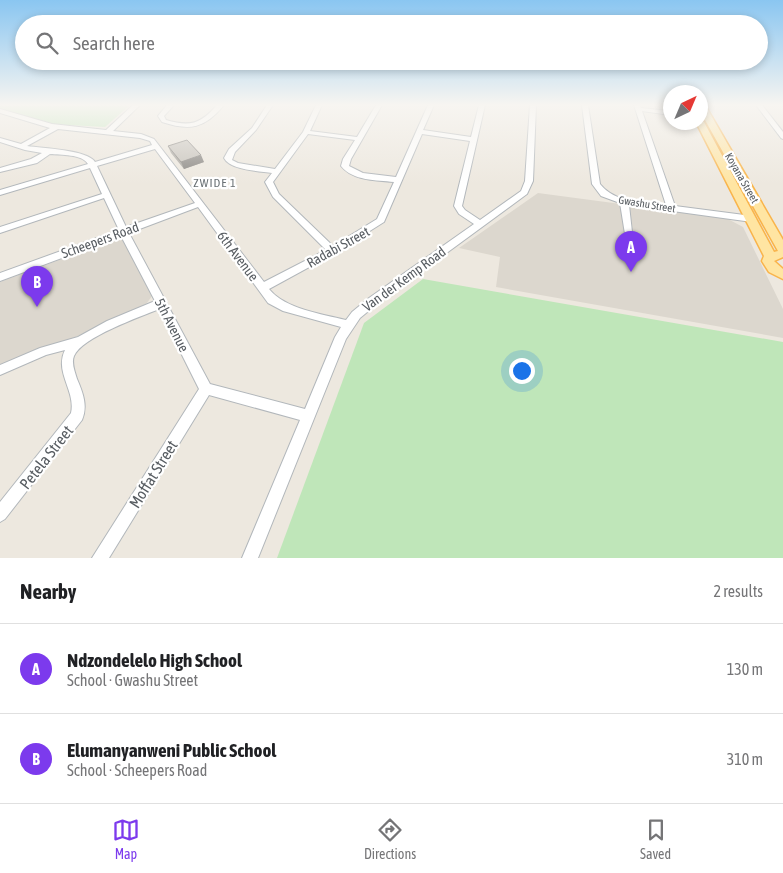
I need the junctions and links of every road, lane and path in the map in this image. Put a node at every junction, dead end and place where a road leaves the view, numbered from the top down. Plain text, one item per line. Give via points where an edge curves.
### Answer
1 (48, 131) edge
2 (98, 131) edge
3 (252, 131) edge
4 (363, 131) edge
5 (476, 131) edge
6 (533, 131) edge
7 (589, 131) edge
8 (645, 131) edge
9 (705, 131) edge
10 (715, 131) edge
11 (108, 132) joint
12 (306, 132) joint
13 (420, 132) joint
14 (359, 138) junction
15 (474, 139) junction
16 (2, 143) edge
17 (20, 146) junction
18 (158, 146) junction
19 (50, 151) junction
20 (92, 166) junction
21 (0, 170) edge
22 (275, 171) junction
23 (399, 180) junction
24 (0, 193) edge
25 (106, 195) junction
26 (624, 202) junction
27 (199, 204) junction
28 (671, 208) junction
29 (752, 219) junction
30 (481, 224) junction
31 (0, 230) edge
32 (124, 232) junction
33 (628, 232) dead end
34 (783, 250) edge
35 (332, 251) junction
36 (777, 255) edge
37 (781, 276) edge
38 (0, 277) edge
39 (262, 288) junction
40 (161, 303) junction
41 (348, 324) junction
42 (81, 341) junction
43 (0, 370) edge
44 (206, 389) junction
45 (308, 416) junction
46 (0, 514) edge
47 (100, 558) edge
48 (250, 558) edge

1 - 17 street
2 - 11 street
3 - 22 street via 228,158 236,165
4 - 14 street
5 - 15 street
6 - 30 street, Van der Kemp Road via 527,188
7 - 26 street, Gwashu Street via 596,184 604,194
8 - 28 street
9 - 29 main road, Koyana Street
10 - 34 main road, Koyana Street
11 - 18 street via 145,137
12 - 14 street
12 - 22 street
13 - 15 street
13 - 23 street, Radabi Street
14 - 23 street via 347,159 347,169 356,174
15 - 30 street via 458,206
16 - 17 street
17 - 19 street
18 - 20 street
18 - 27 street, 6th Avenue
19 - 20 street via 82,156 90,160
19 - 21 street via 34,160
20 - 24 street
20 - 25 street, 5th Avenue
22 - 35 street via 269,182 271,189
23 - 35 street, Radabi Street via 381,220
25 - 31 street
25 - 32 street, 5th Avenue
26 - 28 street, Gwashu Street
26 - 33 street
27 - 32 street, Scheepers Road
27 - 39 street, 6th Avenue
28 - 29 street, Gwashu Street
29 - 36 main road, Koyana Street
30 - 41 street, Van der Kemp Road via 373,301
32 - 38 street, Scheepers Road
32 - 40 street, 5th Avenue
35 - 39 street, Radabi Street
36 - 37 main road, Koyana Street via 768,258 769,265
39 - 41 street, 6th Avenue via 272,300 287,308
40 - 42 street, Petela Street
40 - 44 street, 5th Avenue
41 - 45 street, Van der Kemp Road
42 - 43 street via 44,351
42 - 46 street, Petela Street via 68,359 79,402 77,416
44 - 45 street
44 - 47 street, Moffat Street
45 - 48 street, Van der Kemp Road

